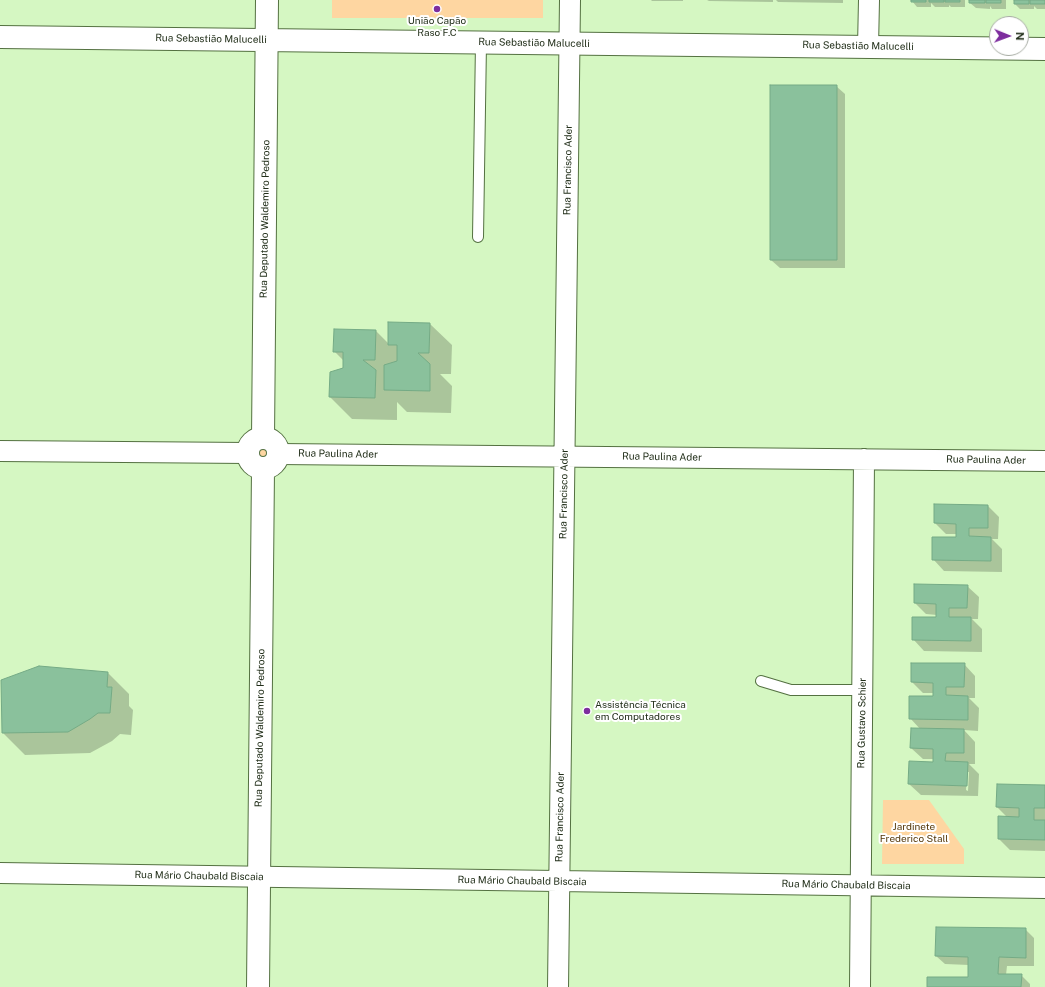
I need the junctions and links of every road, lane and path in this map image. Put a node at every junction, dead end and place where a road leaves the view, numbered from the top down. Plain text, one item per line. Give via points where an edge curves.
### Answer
1 (267, 0) edge
2 (570, 0) edge
3 (869, 0) edge
4 (0, 37) edge
5 (267, 40) junction
6 (481, 42) junction
7 (570, 44) junction
8 (868, 47) junction
9 (1045, 48) edge
10 (478, 237) dead end
11 (263, 438) junction
12 (0, 451) edge
13 (248, 454) junction
14 (278, 454) junction
15 (565, 456) junction
16 (864, 459) junction
17 (1045, 461) edge
18 (263, 469) junction
19 (761, 681) dead end
20 (862, 690) junction
21 (0, 873) edge
22 (259, 877) junction
23 (560, 881) junction
24 (861, 885) junction
25 (1045, 888) edge
26 (258, 987) edge
27 (558, 987) edge
28 (860, 987) edge

1 - 5 street, Rua Deputado Waldemiro Pedroso
2 - 7 street, Rua Francisco Ader
3 - 8 street
4 - 5 street, Rua Sebastião Malucelli
5 - 6 street, Rua Sebastião Malucelli
5 - 11 street, Rua Deputado Waldemiro Pedroso
6 - 7 street, Rua Sebastião Malucelli
6 - 10 lane
7 - 8 street, Rua Sebastião Malucelli
7 - 15 street, Rua Francisco Ader
8 - 9 street, Rua Sebastião Malucelli
11 - 13 street via 252,442
11 - 14 street via 272,441
12 - 13 street
13 - 18 street via 248,460 257,468
14 - 15 street, Rua Paulina Ader
14 - 18 street via 274,465
15 - 16 street, Rua Paulina Ader
15 - 23 street, Rua Francisco Ader
16 - 17 street, Rua Paulina Ader
16 - 20 street, Rua Gustavo Schier
18 - 22 street, Rua Deputado Waldemiro Pedroso
19 - 20 lane via 791,690
20 - 24 street, Rua Gustavo Schier
21 - 22 street, Rua Mário Chaubald Biscaia
22 - 23 street, Rua Mário Chaubald Biscaia
22 - 26 street, Rua Deputado Waldemiro Pedroso
23 - 24 street, Rua Mário Chaubald Biscaia
23 - 27 street, Rua Francisco Ader
24 - 25 street, Rua Mário Chaubald Biscaia
24 - 28 street, Rua Gustavo Schier

